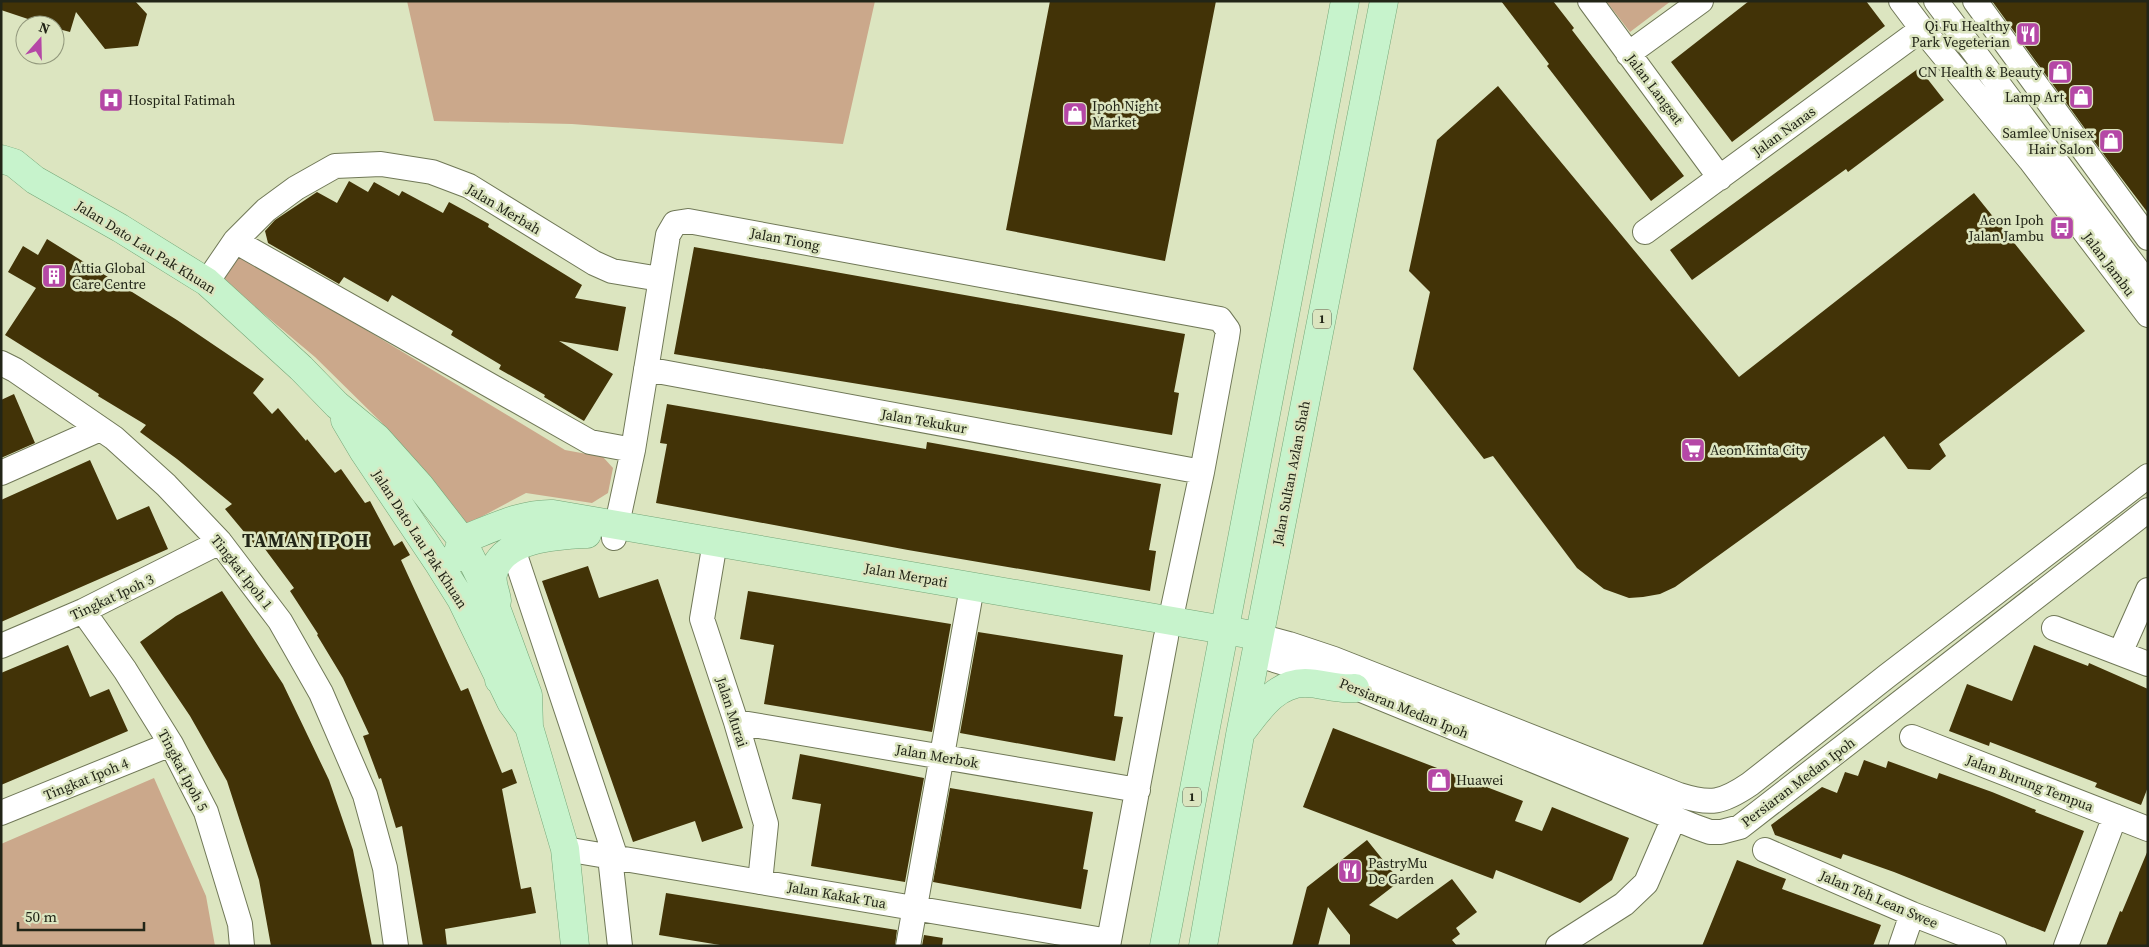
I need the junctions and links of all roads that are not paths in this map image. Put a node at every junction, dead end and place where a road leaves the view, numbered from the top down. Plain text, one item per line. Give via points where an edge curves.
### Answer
1 (1345, 1) edge
2 (1384, 1) edge
3 (1590, 1) edge
4 (1701, 1) edge
5 (1901, 1) edge
6 (1915, 1) edge
7 (1936, 1) edge
8 (1975, 1) edge
9 (1922, 29) junction
10 (1628, 54) junction
11 (1, 159) edge
12 (1, 176) edge
13 (1720, 178) junction
14 (35, 180) junction
15 (1645, 232) dead end
16 (2148, 238) edge
17 (235, 241) junction
18 (660, 279) junction
19 (207, 282) junction
20 (2148, 284) edge
21 (2148, 316) edge
22 (1, 363) edge
23 (646, 369) junction
24 (337, 405) junction
25 (100, 429) junction
26 (633, 450) junction
27 (364, 452) junction
28 (1202, 472) junction
29 (1, 473) edge
30 (2148, 476) edge
31 (2148, 510) edge
32 (616, 532) junction
33 (587, 534) junction
34 (220, 542) junction
35 (463, 549) junction
36 (513, 549) junction
37 (714, 549) junction
38 (2148, 590) edge
39 (971, 594) junction
40 (83, 611) junction
41 (498, 613) junction
42 (2054, 628) dead end
43 (1168, 629) junction
44 (1224, 639) junction
45 (1257, 645) junction
46 (1, 646) edge
47 (2120, 653) junction
48 (2148, 664) edge
49 (1886, 676) junction
50 (500, 680) junction
51 (1355, 688) junction
52 (736, 722) junction
53 (529, 727) junction
54 (1240, 735) junction
55 (1912, 737) dead end
56 (171, 744) junction
57 (942, 757) junction
58 (1800, 782) junction
59 (1138, 790) junction
60 (1, 813) edge
61 (2115, 816) junction
62 (1674, 818) junction
63 (2148, 829) edge
64 (565, 849) junction
65 (1765, 850) dead end
66 (613, 857) junction
67 (760, 882) junction
68 (915, 908) junction
69 (1912, 914) junction
70 (1109, 943) edge
71 (242, 946) edge
72 (396, 946) edge
73 (575, 946) edge
74 (620, 946) edge
75 (908, 946) edge
76 (1164, 946) edge
77 (1203, 946) edge
78 (1558, 946) edge
79 (1900, 946) edge
80 (1994, 946) edge
81 (2066, 946) edge

1 - 44 main road, 1
2 - 45 main road, Jalan Sultan Azlan Shah / 1
3 - 10 street, Jalan Langsat
4 - 10 street
5 - 9 street, Jalan Jambu
6 - 9 street
7 - 20 street, Jalan Jambu
8 - 16 street
9 - 13 street, Jalan Nanas
9 - 21 street, Jalan Jambu via 2030,160
10 - 13 street, Jalan Langsat
11 - 14 main road, Jalan Dato Lau Pak Khuan via 14,164
12 - 14 main road, Jalan Dato Lau Pak Khuan
13 - 15 street, Jalan Nanas
14 - 19 main road, Jalan Dato Lau Pak Khuan
17 - 18 street, Jalan Merbah via 266,210 335,166 381,164 432,172 469,186 594,263 612,271
17 - 19 street, Jalan Merbah
17 - 26 street via 590,442
18 - 23 street, Jalan Tiong
18 - 28 street, Jalan Tiong via 670,228 688,221 1213,316 1225,324 1228,337
19 - 24 main road, Jalan Dato Lau Pak Khuan
22 - 25 street, Tingkat Ipoh 1
23 - 26 street, Jalan Tiong
23 - 28 street, Jalan Tekukur
24 - 27 main road, Jalan Dato Lau Pak Khuan
24 - 35 main road, Jalan Dato Lau Pak Khuan via 377,438 420,486
25 - 29 street
25 - 34 street, Tingkat Ipoh 1 via 166,485
26 - 32 street, Jalan Tiong
27 - 35 main road via 394,476 445,546
27 - 50 main road, Jalan Dato Lau Pak Khuan via 461,599
28 - 43 street
30 - 49 street, Persiaran Medan Ipoh
31 - 58 street, Persiaran Medan Ipoh
32 - 33 main road, Jalan Merpati
32 - 35 main road, Jalan Merpati via 539,513 526,516
32 - 37 main road, Jalan Merpati
33 - 35 main road, Jalan Merpati via 543,528
33 - 36 main road via 553,536
34 - 40 street, Tingkat Ipoh 3
34 - 72 street, Tingkat Ipoh 1 via 280,621 321,693 365,795 385,868
35 - 41 main road, Jalan Dato Lau Pak Khuan
35 - 50 main road via 457,567 490,629
36 - 41 main road via 501,559 493,576
36 - 66 street
37 - 39 main road, Jalan Merpati
37 - 52 street, Jalan Murai via 702,618
38 - 47 street
39 - 43 main road, Jalan Merpati
39 - 57 street
40 - 46 street, Tingkat Ipoh 3
40 - 56 street, Tingkat Ipoh 5
41 - 53 main road, Jalan Dato Lau Pak Khuan via 528,695
42 - 47 street
43 - 44 main road, Jalan Merpati
43 - 59 street
44 - 45 main road, Jalan Merpati
44 - 76 main road, 1
45 - 49 street, Persiaran Medan Ipoh via 1289,644 1334,659 1679,796 1705,802 1727,799 1750,784
45 - 51 street, Persiaran Medan Ipoh
45 - 54 main road, Jalan Sultan Azlan Shah / 1
47 - 48 street
49 - 58 street via 1874,704
50 - 53 main road, Jalan Dato Lau Pak Khuan
51 - 54 main road via 1305,683 1292,685 1269,699
51 - 62 street, Persiaran Medan Ipoh
52 - 57 street, Jalan Merbok
52 - 67 street, Jalan Murai via 766,824
53 - 64 main road, Jalan Dato Lau Pak Khuan
54 - 77 main road, Jalan Sultan Azlan Shah / 1
55 - 61 street, Jalan Burung Tempua
56 - 60 street, Tingkat Ipoh 4
56 - 71 street, Tingkat Ipoh 5 via 206,812 240,924
57 - 59 street, Jalan Merbok
57 - 68 street
58 - 62 street, Persiaran Medan Ipoh via 1730,831 1710,832
59 - 70 street
61 - 63 street, Jalan Burung Tempua
61 - 81 street
62 - 78 street via 1646,884 1624,904
64 - 66 street, Jalan Kakak Tua
64 - 73 main road, Jalan Dato Lau Pak Khuan
65 - 69 street, Jalan Teh Lean Swee
66 - 67 street, Jalan Kakak Tua
66 - 74 street
67 - 68 street, Jalan Kakak Tua
68 - 70 street, Jalan Kakak Tua
68 - 75 street
69 - 79 street
69 - 80 street, Jalan Teh Lean Swee

